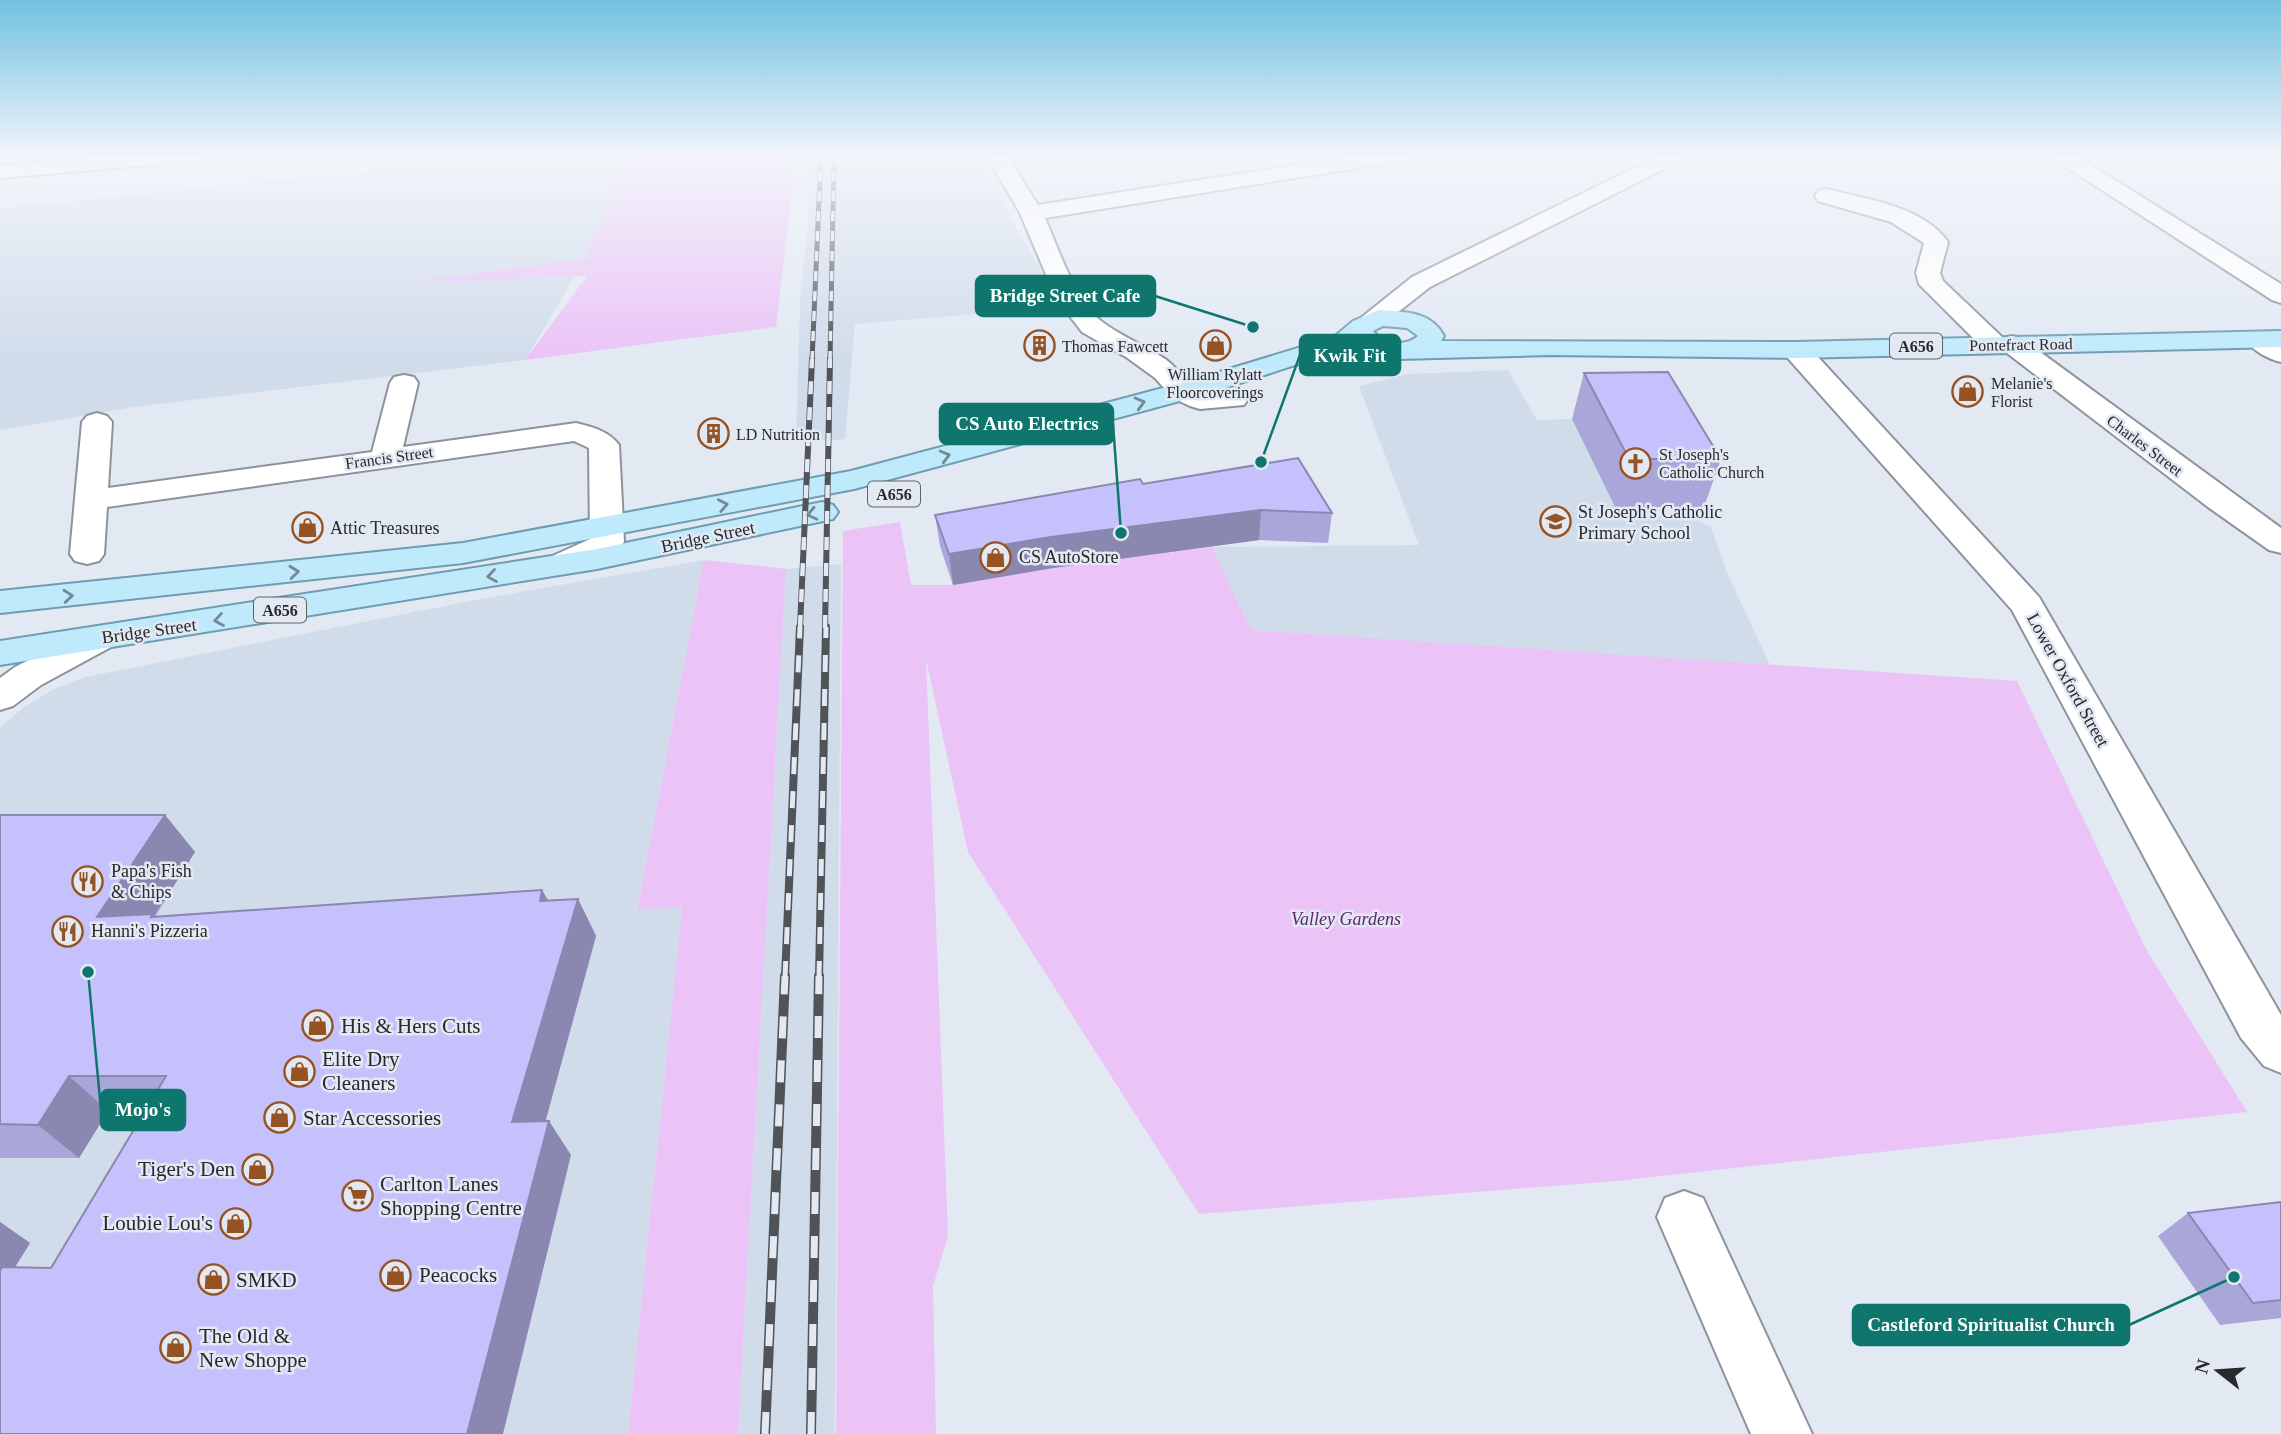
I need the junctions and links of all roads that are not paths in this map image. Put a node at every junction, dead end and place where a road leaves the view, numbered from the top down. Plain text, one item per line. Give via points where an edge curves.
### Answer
1 (1035, 222) edge
2 (1543, 222) edge
3 (1906, 222) edge
4 (2166, 222) edge
5 (1421, 282) junction
6 (2281, 295) edge
7 (1365, 326) junction
8 (1416, 338) junction
9 (2003, 344) junction
10 (2274, 345) edge
11 (1796, 350) junction
12 (404, 383) dead end
13 (1177, 405) junction
14 (97, 422) dead end
15 (385, 458) junction
16 (91, 500) junction
17 (608, 527) junction
18 (2281, 542) edge
19 (671, 545) junction
20 (86, 554) dead end
21 (560, 565) junction
22 (0, 602) edge
23 (98, 639) junction
24 (0, 653) edge
25 (0, 697) edge
26 (2281, 1051) edge
27 (1684, 1217) dead end
28 (1782, 1434) edge

1 - 13 street via 1069,298 1091,326 1166,372
2 - 5 street
3 - 9 street, Charles Street via 1926,231 1936,242 1928,273 1931,284
4 - 6 street
5 - 7 street
5 - 8 street
7 - 8 main road, A656 via 1369,343 1381,348
7 - 13 main road, Bridge Street / A656 via 1343,343
8 - 11 main road, Pontefract Road / A656 via 1551,347
8 - 13 main road, Bridge Street / A656 via 1234,399
9 - 10 main road, Pontefract Road / A656
9 - 11 main road, Pontefract Road / A656
9 - 18 street, Charles Street
11 - 26 street, Lower Oxford Street via 2027,605 2258,1023
12 - 15 street
17 -> 13 main road, Bridge Street / A656 via 854,480
13 -> 19 main road, Bridge Street / A656 via 965,477
14 - 16 street
15 - 16 street, Francis Street
15 - 17 street, Francis Street via 576,432 592,436 604,445
16 - 20 street
17 - 19 street via 624,544
17 - 21 street via 605,546
22 -> 17 main road, Bridge Street / A656 via 463,553
19 - 21 main road, Bridge Street / A656
21 -> 23 main road, Bridge Street / A656
23 - 24 main road, Bridge Street / A656
23 - 25 street via 28,676
27 - 28 street

